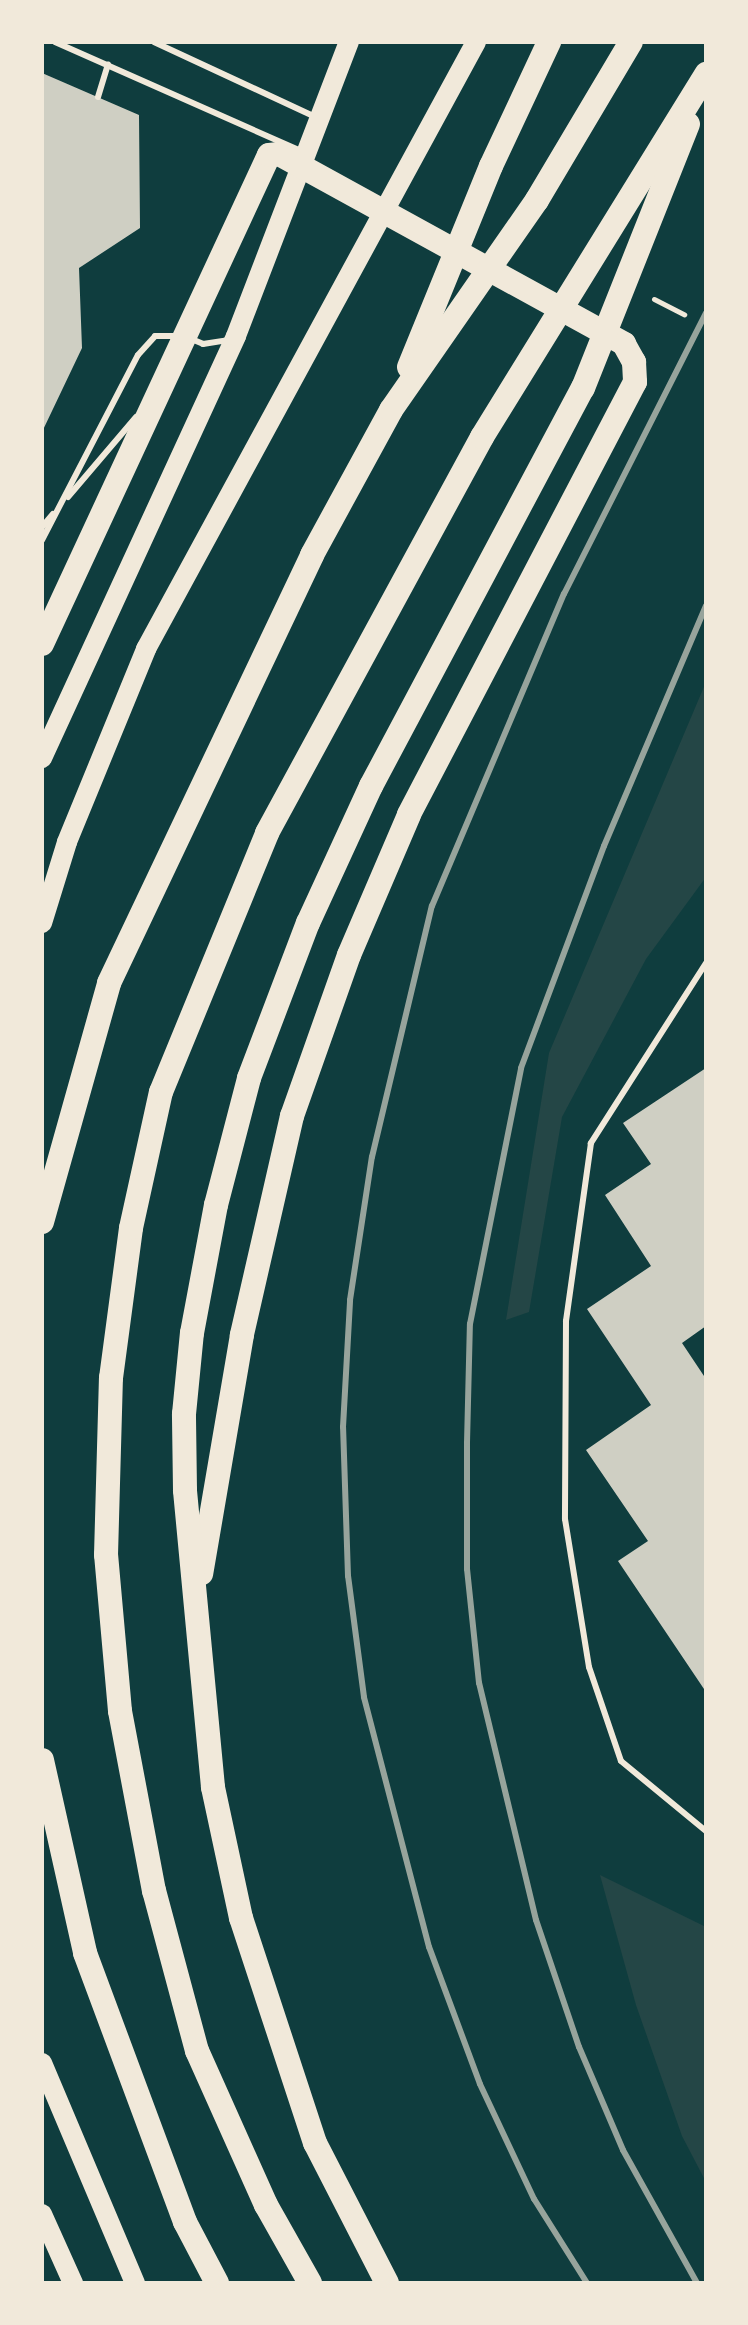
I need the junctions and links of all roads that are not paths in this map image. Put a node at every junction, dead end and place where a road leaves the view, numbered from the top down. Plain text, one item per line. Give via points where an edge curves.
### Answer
1 (55, 42) edge
2 (154, 42) edge
3 (349, 42) edge
4 (476, 42) edge
5 (549, 42) edge
6 (631, 42) edge
7 (108, 65) junction
8 (706, 75) edge
9 (98, 97) dead end
10 (319, 119) junction
11 (306, 153) junction
12 (236, 336) junction
13 (172, 375) junction
14 (391, 410) junction
15 (42, 527) edge
16 (42, 540) edge
17 (42, 644) edge
18 (42, 758) edge
19 (42, 923) edge
20 (706, 963) edge
21 (42, 1222) edge
22 (195, 1604) junction
23 (42, 1760) edge
24 (706, 1831) edge
25 (42, 2063) edge
26 (42, 2214) edge
27 (368, 2251) junction
28 (73, 2283) edge
29 (135, 2283) edge
30 (217, 2283) edge
31 (310, 2283) edge
32 (387, 2283) edge
33 (402, 2283) edge

1 - 7 lane
2 - 10 lane
3 - 10 main road
4 - 19 main road via 146,649 67,842
5 - 14 highway via 491,166
6 - 14 highway via 537,200
7 - 9 lane
7 - 11 lane
8 - 22 highway via 583,388 371,786 308,923 249,1078 216,1205 192,1333 185,1459
8 - 31 highway via 482,437 267,833 161,1092 131,1228 111,1378 106,1555 120,1711 154,1891 197,2051 266,2205
10 - 11 main road
11 - 12 main road
12 - 16 lane via 203,344 182,335 155,336 138,355
12 - 18 main road
13 - 15 lane
13 - 17 highway
13 - 22 highway via 261,164 279,154 624,344 634,362 635,382 409,815 349,955 292,1116 242,1335
14 - 21 highway via 240,701 109,983
20 - 24 lane via 591,1143 566,1321 565,1519 589,1667 621,1761
22 - 27 highway via 213,1787 241,1918 315,2143
23 - 30 highway via 85,1953 185,2222
25 - 29 main road
26 - 28 main road
27 - 32 highway
27 - 33 highway

